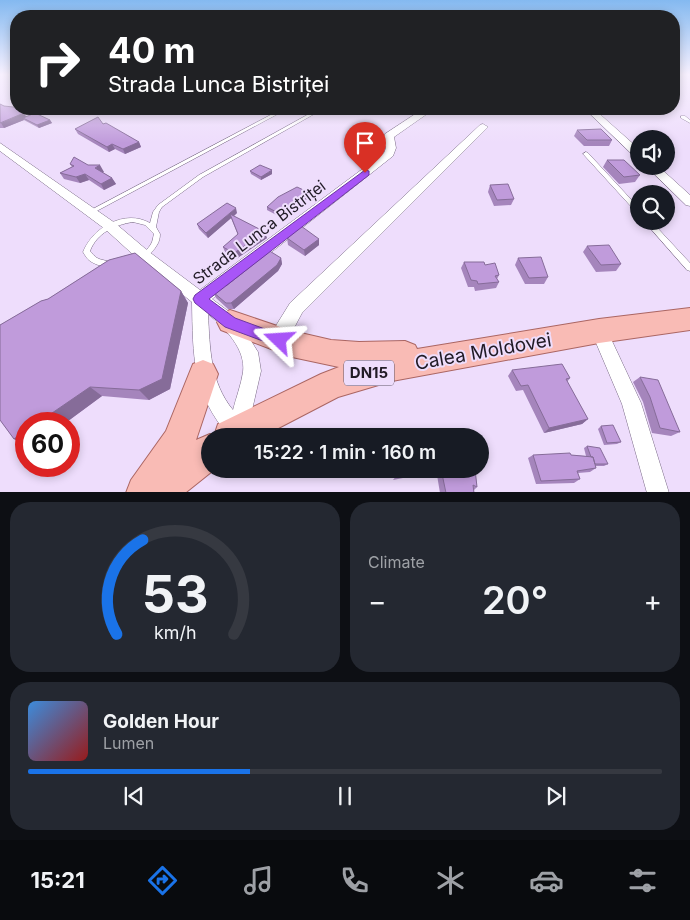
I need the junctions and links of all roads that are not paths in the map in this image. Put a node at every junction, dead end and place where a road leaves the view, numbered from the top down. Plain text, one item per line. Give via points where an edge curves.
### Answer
1 (274, 115) edge
2 (310, 115) edge
3 (420, 115) edge
4 (596, 115) edge
5 (683, 118) dead end
6 (690, 122) edge
7 (483, 128) dead end
8 (0, 146) edge
9 (630, 147) edge
10 (586, 154) dead end
11 (661, 175) edge
12 (630, 202) edge
13 (690, 202) edge
14 (91, 212) junction
15 (110, 226) junction
16 (153, 226) junction
17 (655, 230) edge
18 (143, 255) junction
19 (112, 266) junction
20 (690, 268) edge
21 (104, 272) edge
22 (200, 299) junction
23 (690, 319) edge
24 (230, 322) junction
25 (599, 331) junction
26 (279, 340) junction
27 (511, 347) junction
28 (203, 374) junction
29 (231, 428) edge
30 (235, 428) edge
31 (244, 428) edge
32 (201, 458) edge
33 (144, 492) edge
34 (156, 492) edge
35 (658, 492) edge

1 - 14 lane
2 - 16 lane via 201,176 160,206
3 - 22 street, Strada Lunca Bistriței via 390,136 392,148 389,154
4 - 9 street
5 - 6 lane
7 - 26 street via 296,308
8 - 14 street, Strada Lunca Bistriței
10 - 12 lane
11 - 13 street
14 - 15 street, Strada Lunca Bistriței
15 - 16 lane via 134,220
15 - 18 street, Strada Lunca Bistriței
15 - 19 lane via 89,244 86,252 97,263
16 - 18 lane via 157,239
17 - 20 lane
18 - 19 lane
18 - 22 street, Strada Lunca Bistriței
19 - 21 lane
22 - 24 street
22 - 28 street
23 - 25 main road, Calea Moldovei / DN15
24 - 26 main road
24 - 30 street via 249,352 252,371
25 - 27 main road, Calea Moldovei / DN15
25 - 35 street via 631,403
26 - 27 main road via 331,353 380,356
27 - 31 main road, Calea Moldovei / DN15 via 392,367 332,384
28 - 29 street via 214,402
28 - 33 main road via 179,442
32 - 34 main road

